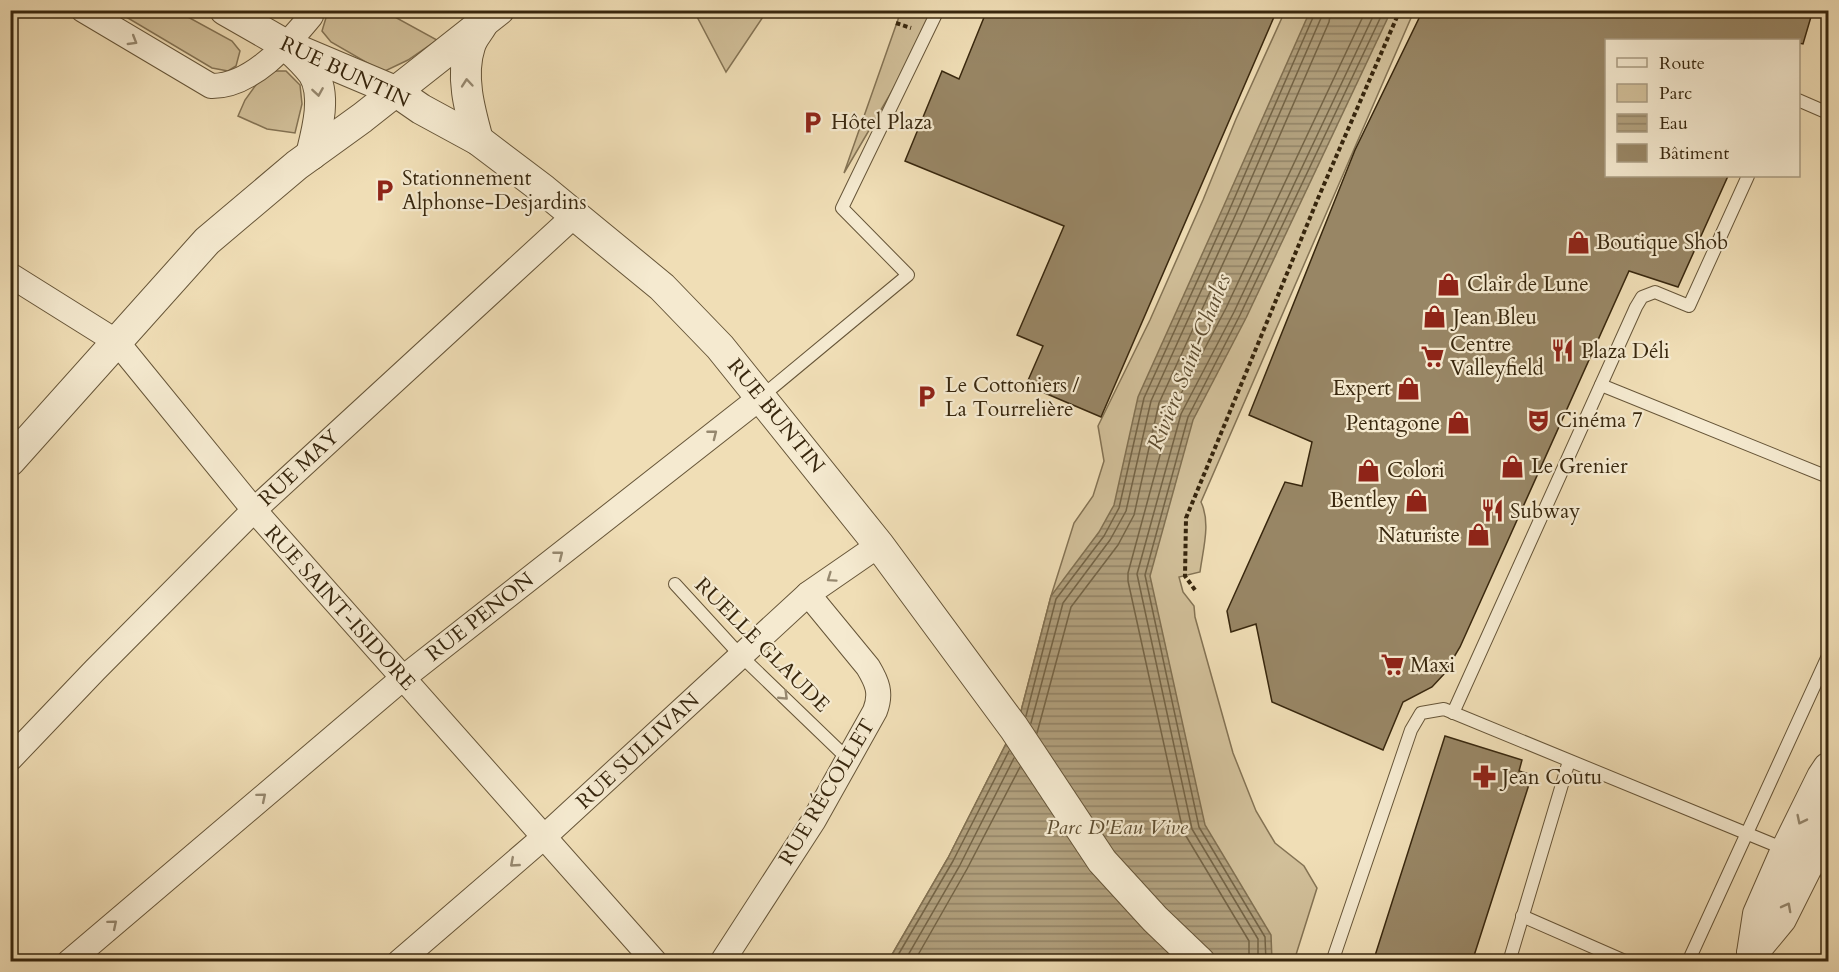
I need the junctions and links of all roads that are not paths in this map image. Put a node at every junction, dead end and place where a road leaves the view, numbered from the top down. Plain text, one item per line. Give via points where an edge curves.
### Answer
1 (83, 10) edge
2 (225, 10) edge
3 (310, 10) edge
4 (938, 10) edge
5 (492, 16) edge
6 (286, 45) junction
7 (396, 92) junction
8 (1800, 101) edge
9 (1828, 113) edge
10 (478, 140) junction
11 (311, 154) junction
12 (1748, 177) edge
13 (575, 215) junction
14 (10, 275) edge
15 (117, 342) junction
16 (1601, 386) junction
17 (761, 397) junction
18 (10, 461) edge
19 (1828, 477) edge
20 (254, 510) junction
21 (879, 545) junction
22 (675, 584) dead end
23 (808, 594) junction
24 (741, 656) junction
25 (1828, 656) edge
26 (403, 678) junction
27 (1453, 713) junction
28 (10, 759) edge
29 (848, 759) junction
30 (1569, 760) junction
31 (1828, 768) edge
32 (1828, 815) edge
33 (1747, 833) junction
34 (544, 837) junction
35 (1813, 865) edge
36 (1522, 916) junction
37 (1750, 957) edge
38 (69, 962) edge
39 (399, 962) edge
40 (655, 962) edge
41 (722, 962) edge
42 (1200, 962) edge
43 (1332, 962) edge
44 (1509, 962) edge
45 (1627, 962) edge
46 (1688, 962) edge

1 -> 6 street via 211,86 222,86 257,70
2 - 6 street, RUE BUNTIN
3 - 6 street via 311,16
4 - 17 lane via 842,208 908,275
5 - 7 street
10 -> 5 street via 470,112 466,65 470,44
6 - 7 street, RUE BUNTIN
6 -> 11 street via 315,75 320,116
7 - 10 street, RUE BUNTIN
7 - 11 street
8 - 9 lane
10 - 13 street, RUE BUNTIN
11 - 15 street via 207,241
12 - 16 lane via 1689,306 1655,292 1642,297
13 - 17 street, RUE BUNTIN via 662,287
13 - 20 street, RUE MAY
14 - 15 street, RUE SAINT-ISIDORE
15 - 18 street
15 - 20 street, RUE SAINT-ISIDORE
16 - 19 lane
16 - 27 lane
17 - 21 street, RUE BUNTIN
26 -> 17 street, RUE PENON
20 - 26 street, RUE SAINT-ISIDORE
20 - 28 street, RUE MAY
21 -> 23 street, RUE SULLIVAN
21 - 42 street, RUE BUNTIN via 1014,728 1102,861
22 - 24 lane, RUELLE GLAUDE
23 - 24 street, RUE SULLIVAN
23 - 29 street, RUE RÉCOLLET via 868,666 878,689 875,711
24 -> 29 lane, RUELLE GLAUDE
24 - 34 street, RUE SULLIVAN
25 - 33 lane
26 - 34 street, RUE SAINT-ISIDORE
38 -> 26 street, RUE PENON
27 - 30 lane
27 - 43 lane via 1444,709 1422,713 1411,730
29 - 41 street, RUE RÉCOLLET via 814,820
30 - 33 lane
30 - 36 lane
31 -> 35 street via 1822,777
32 - 35 street
33 - 35 lane
33 - 46 lane
34 -> 39 street, RUE SULLIVAN
34 - 40 street, RUE SAINT-ISIDORE
35 - 37 street via 1758,914
36 - 44 lane
36 - 45 lane

